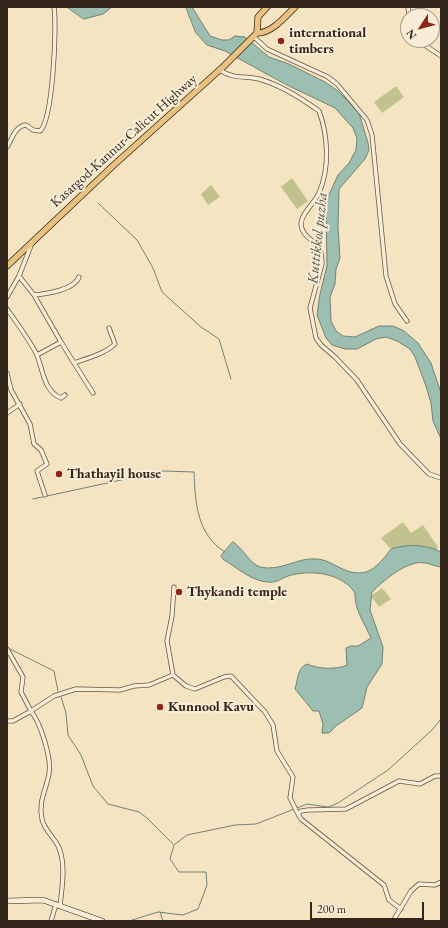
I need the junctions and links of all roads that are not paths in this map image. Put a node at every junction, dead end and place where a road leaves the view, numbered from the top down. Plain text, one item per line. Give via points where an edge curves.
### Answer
1 (54, 7) edge
2 (267, 7) edge
3 (295, 7) edge
4 (254, 36) junction
5 (429, 48) edge
6 (441, 56) edge
7 (222, 68) junction
8 (7, 147) edge
9 (32, 242) junction
10 (7, 266) edge
11 (19, 276) junction
12 (79, 277) dead end
13 (34, 295) junction
14 (7, 297) edge
15 (7, 309) edge
16 (406, 321) dead end
17 (109, 328) dead end
18 (61, 342) junction
19 (37, 355) junction
20 (74, 363) junction
21 (7, 374) edge
22 (93, 392) dead end
23 (65, 395) dead end
24 (20, 404) junction
25 (7, 413) edge
26 (441, 478) edge
27 (44, 495) dead end
28 (174, 587) dead end
29 (7, 648) edge
30 (173, 675) junction
31 (31, 711) junction
32 (7, 721) edge
33 (441, 776) edge
34 (298, 812) junction
35 (441, 882) edge
36 (7, 901) edge
37 (58, 905) junction
38 (401, 909) junction
39 (51, 921) edge
40 (102, 921) edge
41 (393, 921) edge

1 - 8 street via 56,36 46,122 40,131 26,125 21,126
2 - 4 highway via 258,17
3 - 4 highway, Kasargod-Kannur-Calicut Highway via 269,30
4 - 7 highway, Kasargod-Kannur-Calicut Highway
4 - 16 street via 267,49 328,77 367,120 372,135 386,276 395,304
5 - 6 street
7 - 9 highway, Kasargod-Kannur-Calicut Highway
7 - 26 street via 227,75 260,79 293,93 319,111 326,146 326,172 320,193 305,212 301,222 302,230 319,247 322,257 310,308 316,338 321,346 357,380 400,444 429,474
9 - 10 highway, Kasargod-Kannur-Calicut Highway
9 - 11 street
11 - 13 street
11 - 14 street
12 - 13 street via 78,281 70,286
13 - 18 street
15 - 19 street
17 - 20 street via 115,344 107,350
18 - 19 street
18 - 20 street
19 - 23 street via 44,378 55,396 61,398
20 - 22 street
21 - 24 street via 11,390
24 - 25 street
24 - 27 street via 30,424 34,444 41,450 47,464 38,471
28 - 30 street via 167,641
29 - 31 street via 23,677 21,692
30 - 31 street via 149,685 120,690 76,689 54,696
30 - 34 street via 186,686 196,689 231,676 243,687 273,725 277,751 293,777 290,798
31 - 32 street via 13,721
31 - 37 street via 43,736 51,764 41,807 42,820 61,857
33 - 34 street via 435,776 420,784 399,781 346,810
34 - 38 street via 301,819 384,885 389,900
35 - 38 street via 435,885 419,884 410,892
36 - 37 main road via 36,899
37 - 39 street
37 - 40 main road
38 - 41 street

